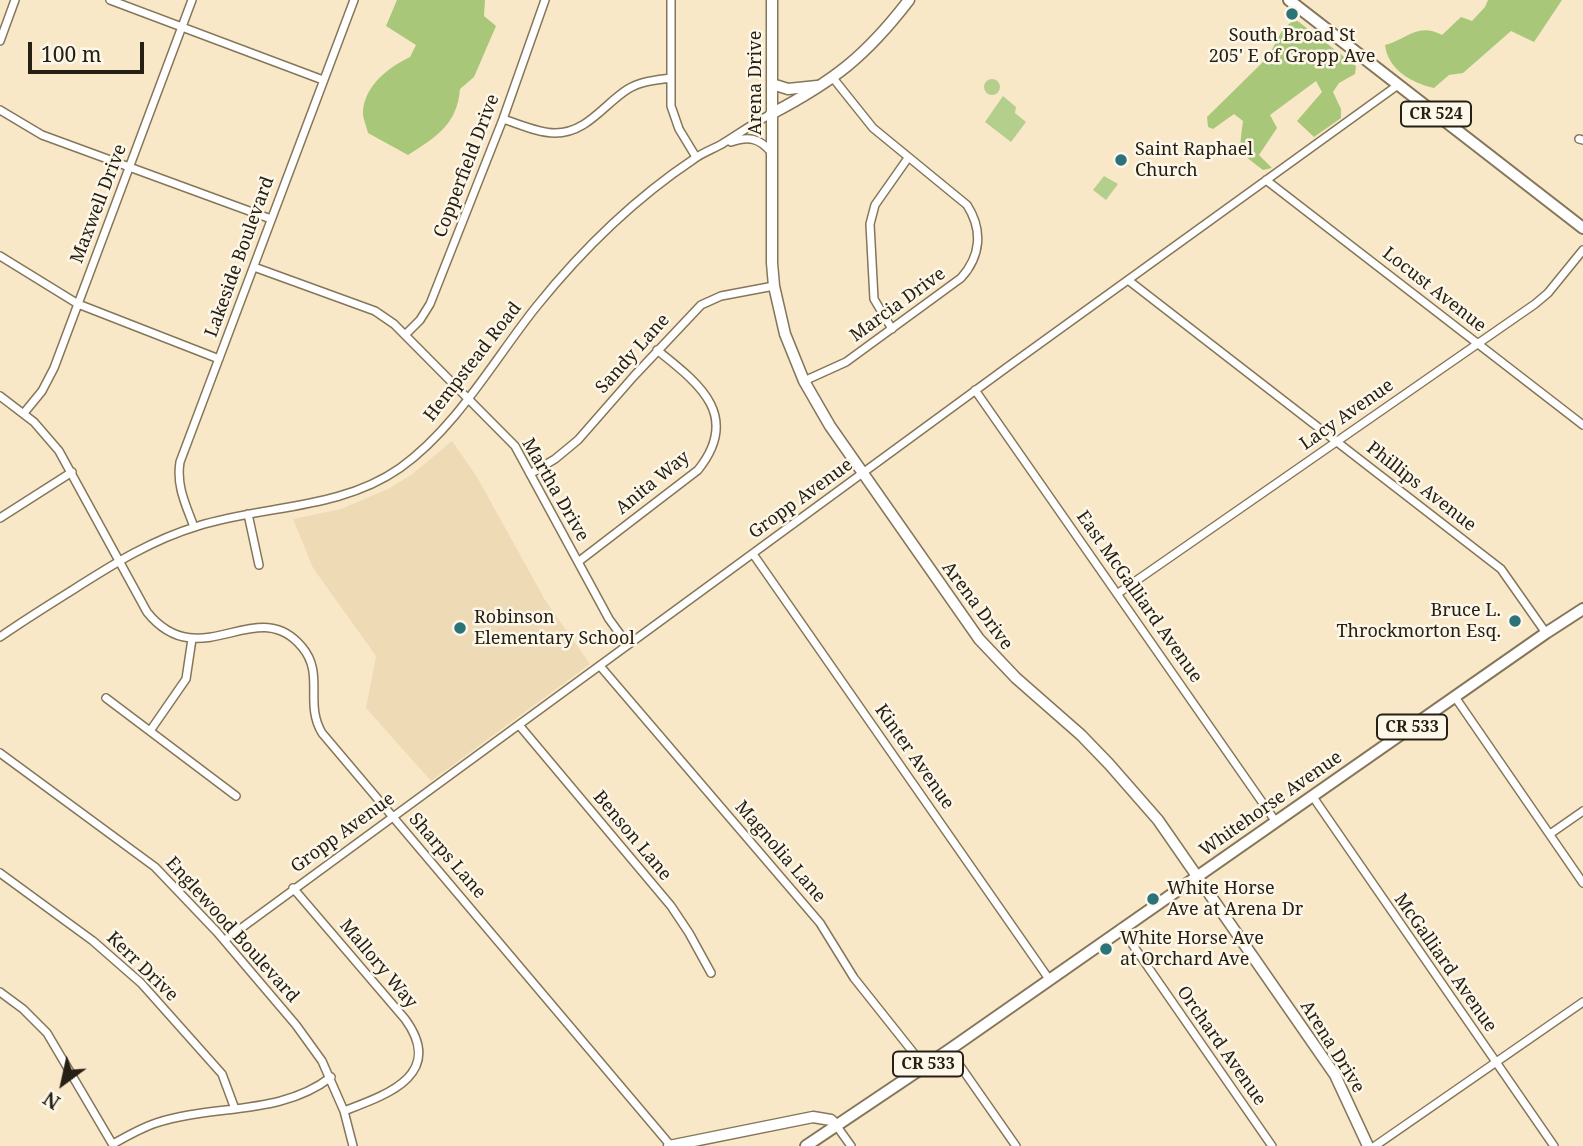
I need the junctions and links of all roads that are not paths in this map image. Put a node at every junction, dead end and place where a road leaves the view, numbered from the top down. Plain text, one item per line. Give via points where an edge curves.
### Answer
1 (15, 0) edge
2 (110, 0) edge
3 (192, 0) edge
4 (354, 0) edge
5 (545, 0) edge
6 (671, 0) edge
7 (772, 0) edge
8 (909, 0) edge
9 (1289, 0) edge
10 (182, 27) junction
11 (0, 41) edge
12 (671, 78) junction
13 (833, 78) junction
14 (323, 80) junction
15 (772, 83) junction
16 (1398, 85) junction
17 (821, 86) junction
18 (0, 110) edge
19 (771, 114) junction
20 (503, 119) junction
21 (720, 145) junction
22 (771, 152) junction
23 (696, 157) junction
24 (908, 158) junction
25 (130, 167) junction
26 (1266, 180) junction
27 (271, 219) junction
28 (1583, 228) edge
29 (1583, 250) edge
30 (0, 256) edge
31 (254, 267) junction
32 (1128, 279) junction
33 (774, 286) junction
34 (78, 304) junction
35 (892, 329) junction
36 (405, 335) junction
37 (1477, 343) junction
38 (657, 350) junction
39 (219, 359) junction
40 (804, 381) junction
41 (975, 390) junction
42 (0, 396) edge
43 (468, 398) junction
44 (24, 413) junction
45 (1583, 425) edge
46 (1337, 441) junction
47 (72, 472) junction
48 (863, 473) junction
49 (530, 474) junction
50 (247, 514) junction
51 (0, 518) edge
52 (194, 527) junction
53 (753, 554) junction
54 (120, 560) junction
55 (578, 562) junction
56 (259, 565) dead end
57 (1117, 594) junction
58 (1583, 609) edge
59 (1546, 633) junction
60 (0, 637) edge
61 (192, 639) junction
62 (628, 645) junction
63 (600, 666) junction
64 (1455, 697) junction
65 (106, 698) dead end
66 (519, 725) junction
67 (150, 731) junction
68 (0, 753) edge
69 (236, 796) dead end
70 (1313, 797) junction
71 (1583, 811) edge
72 (393, 817) junction
73 (1276, 822) junction
74 (1550, 834) junction
75 (0, 873) edge
76 (1198, 876) junction
77 (1583, 883) edge
78 (293, 888) junction
79 (1121, 928) junction
80 (225, 940) junction
81 (711, 974) dead end
82 (1049, 979) junction
83 (0, 992) edge
84 (1583, 1002) edge
85 (949, 1050) junction
86 (1496, 1063) junction
87 (924, 1066) junction
88 (331, 1077) junction
89 (235, 1109) junction
90 (344, 1111) junction
91 (836, 1125) junction
92 (113, 1145) edge
93 (353, 1146) edge
94 (670, 1146) edge
95 (806, 1146) edge
96 (850, 1146) edge
97 (1016, 1146) edge
98 (1272, 1146) edge
99 (1368, 1146) edge
100 (1375, 1146) edge
101 (1553, 1146) edge

1 - 11 street
2 - 10 street
3 - 10 street, Maxwell Drive
4 - 14 street, Lakeside Boulevard
5 - 20 street, Copperfield Drive
6 - 12 street
7 - 15 main road, Arena Drive
8 - 13 main road, Hempstead Road via 876,41
9 - 16 main road, CR 524
10 - 14 street
10 - 25 street, Maxwell Drive
12 - 20 street via 629,88 583,125 565,132 544,132
12 - 23 street via 674,119
13 - 17 main road, Hempstead Road
13 - 24 street, Marcia Drive via 873,128
14 - 27 street, Lakeside Boulevard
15 - 17 main road via 788,89
15 - 19 main road, Arena Drive
16 - 26 street, Gropp Avenue
16 - 28 main road, CR 524
17 - 19 main road, Hempstead Road
18 - 25 street via 43,135
19 - 21 street, Hempstead Road
19 - 22 main road, Arena Drive
20 - 36 street, Copperfield Drive via 430,304
21 - 22 street via 749,138
21 - 23 street, Hempstead Road
22 - 33 main road, Arena Drive
23 - 43 street, Hempstead Road via 636,203 580,256
24 - 35 street via 876,205 870,223 874,299
24 - 35 street, Marcia Drive via 967,205 976,222 978,241 973,261 961,278
25 - 27 street
25 - 34 street, Maxwell Drive
26 - 32 street, Gropp Avenue
26 - 37 street, Locust Avenue
27 - 31 street, Lakeside Boulevard
29 - 37 street, Lacy Avenue via 1548,293
30 - 34 street
31 - 36 street, Martha Drive via 375,311
31 - 39 street, Lakeside Boulevard
32 - 41 street, Gropp Avenue
32 - 46 street, Phillips Avenue
33 - 38 street, Sandy Lane via 710,300 693,311
33 - 40 main road, Arena Drive via 785,334
34 - 39 street
34 - 44 street, Maxwell Drive via 49,379
35 - 40 street, Marcia Drive via 846,362
36 - 43 street, Martha Drive
37 - 45 street, Locust Avenue
37 - 46 street, Lacy Avenue
38 - 49 street, Sandy Lane via 578,440
38 - 55 street, Anita Way via 707,396 715,419 714,441 698,470
39 - 52 street, Lakeside Boulevard via 179,470 181,492
40 - 48 main road, Arena Drive
41 - 48 street, Gropp Avenue
41 - 57 street, East McGalliard Avenue
42 - 44 street
43 - 49 street, Martha Drive via 515,446
43 - 50 street, Hempstead Road via 428,444 382,479 350,494
44 - 47 street
46 - 57 street, Lacy Avenue
46 - 59 street, Phillips Avenue via 1501,569
47 - 51 street
47 - 54 street
48 - 53 street, Gropp Avenue
48 - 76 main road, Arena Drive via 979,639 1109,764 1158,820
49 - 55 street, Martha Drive
50 - 52 street, Hempstead Road
50 - 56 street
52 - 54 street, Hempstead Road
53 - 62 street, Gropp Avenue
53 - 82 street, Kinter Avenue
54 - 60 street, Hempstead Road
54 - 61 street via 155,621
55 - 62 street, Martha Drive
57 - 73 street, East McGalliard Avenue
58 - 59 main road, Whitehorse Avenue / CR 533
59 - 64 main road, Whitehorse Avenue / CR 533
61 - 67 street via 186,679
61 - 72 street, Sharps Lane via 258,626 295,640 312,664 317,725
62 - 63 street, Gropp Avenue
63 - 66 street, Gropp Avenue
63 - 87 street, Magnolia Lane via 820,923 854,978
64 - 70 main road, Whitehorse Avenue / CR 533
64 - 74 street
65 - 67 street
66 - 72 street, Gropp Avenue
66 - 81 street, Benson Lane via 671,906
67 - 69 street
68 - 80 street, Englewood Boulevard via 155,867
70 - 73 main road, Whitehorse Avenue / CR 533
70 - 86 street, McGalliard Avenue
71 - 74 street
72 - 78 street, Gropp Avenue
72 - 94 street, Sharps Lane
73 - 76 main road, Whitehorse Avenue / CR 533
74 - 77 street
75 - 89 street, Kerr Drive via 141,983 222,1074
76 - 79 main road, Whitehorse Avenue / CR 533
76 - 99 main road, Arena Drive via 1335,1075
78 - 80 street, Gropp Avenue
78 - 90 street, Mallory Way via 405,1019 416,1038 415,1066 403,1084
79 - 82 main road, Whitehorse Avenue / CR 533
79 - 98 street, Orchard Avenue
80 - 88 street, Englewood Boulevard via 311,1043
82 - 85 main road, Whitehorse Avenue / CR 533
83 - 92 street via 51,1039
84 - 86 street
85 - 87 main road, Whitehorse Avenue / CR 533
85 - 97 street
86 - 100 street
86 - 101 street, McGalliard Avenue
87 - 91 main road, Whitehorse Avenue / CR 533
88 - 89 street via 286,1100
88 - 90 street, Englewood Boulevard
89 - 92 street via 156,1123
90 - 93 street, Englewood Boulevard
91 - 94 main road via 813,1117
91 - 95 main road, Whitehorse Avenue / CR 533
91 - 96 street

